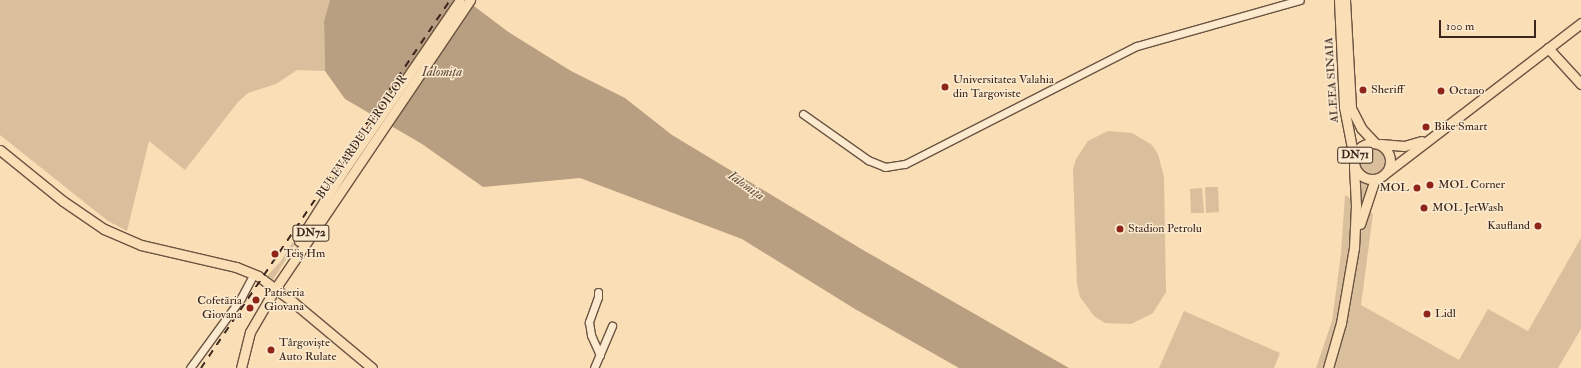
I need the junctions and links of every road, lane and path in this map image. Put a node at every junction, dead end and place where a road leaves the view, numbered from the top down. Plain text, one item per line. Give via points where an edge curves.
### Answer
1 (460, 0) edge
2 (470, 0) edge
3 (1300, 0) edge
4 (1339, 0) edge
5 (1345, 0) edge
6 (1581, 23) edge
7 (1548, 48) junction
8 (1581, 84) edge
9 (803, 114) dead end
10 (1430, 137) junction
11 (1377, 143) junction
12 (0, 150) edge
13 (1354, 162) junction
14 (1387, 172) junction
15 (345, 176) junction
16 (1376, 179) junction
17 (1354, 248) junction
18 (254, 274) junction
19 (275, 289) junction
20 (598, 292) dead end
21 (612, 326) dead end
22 (600, 355) junction
23 (190, 368) edge
24 (241, 368) edge
25 (364, 368) edge
26 (372, 368) edge
27 (594, 368) edge
28 (1328, 368) edge

1 - 15 main road, BULEVARDUL EROILOR / DN72
2 - 15 main road, BULEVARDUL EROILOR / DN72
3 - 9 street via 1137,46 905,164 885,167 868,160
4 - 13 main road, ALEEA SINAIA via 1344,100
5 - 11 main road, ALEEA SINAIA / DN71 via 1353,114 1365,133
6 - 7 main road
7 - 8 main road
7 - 10 main road
10 - 11 main road via 1404,146
10 - 14 main road
11 - 13 main road, DN71 via 1364,144
11 - 14 main road, ALEEA SINAIA / DN71 via 1390,156
12 - 18 main road via 63,201 104,229 141,245 236,267
13 - 16 main road, DN71 via 1365,178
13 - 17 main road, ALEEA SINAIA
14 - 16 main road, DN71
15 - 19 main road, BULEVARDUL EROILOR / DN72 via 285,265
16 - 17 main road via 1364,207
17 - 28 main road via 1344,309
18 - 19 main road
18 - 23 street via 241,298
19 - 24 main road, BULEVARDUL EROILOR / DN72 via 250,332
19 - 25 main road via 290,307
19 - 26 main road
20 - 22 street via 589,322 591,335
21 - 22 street
22 - 27 street

